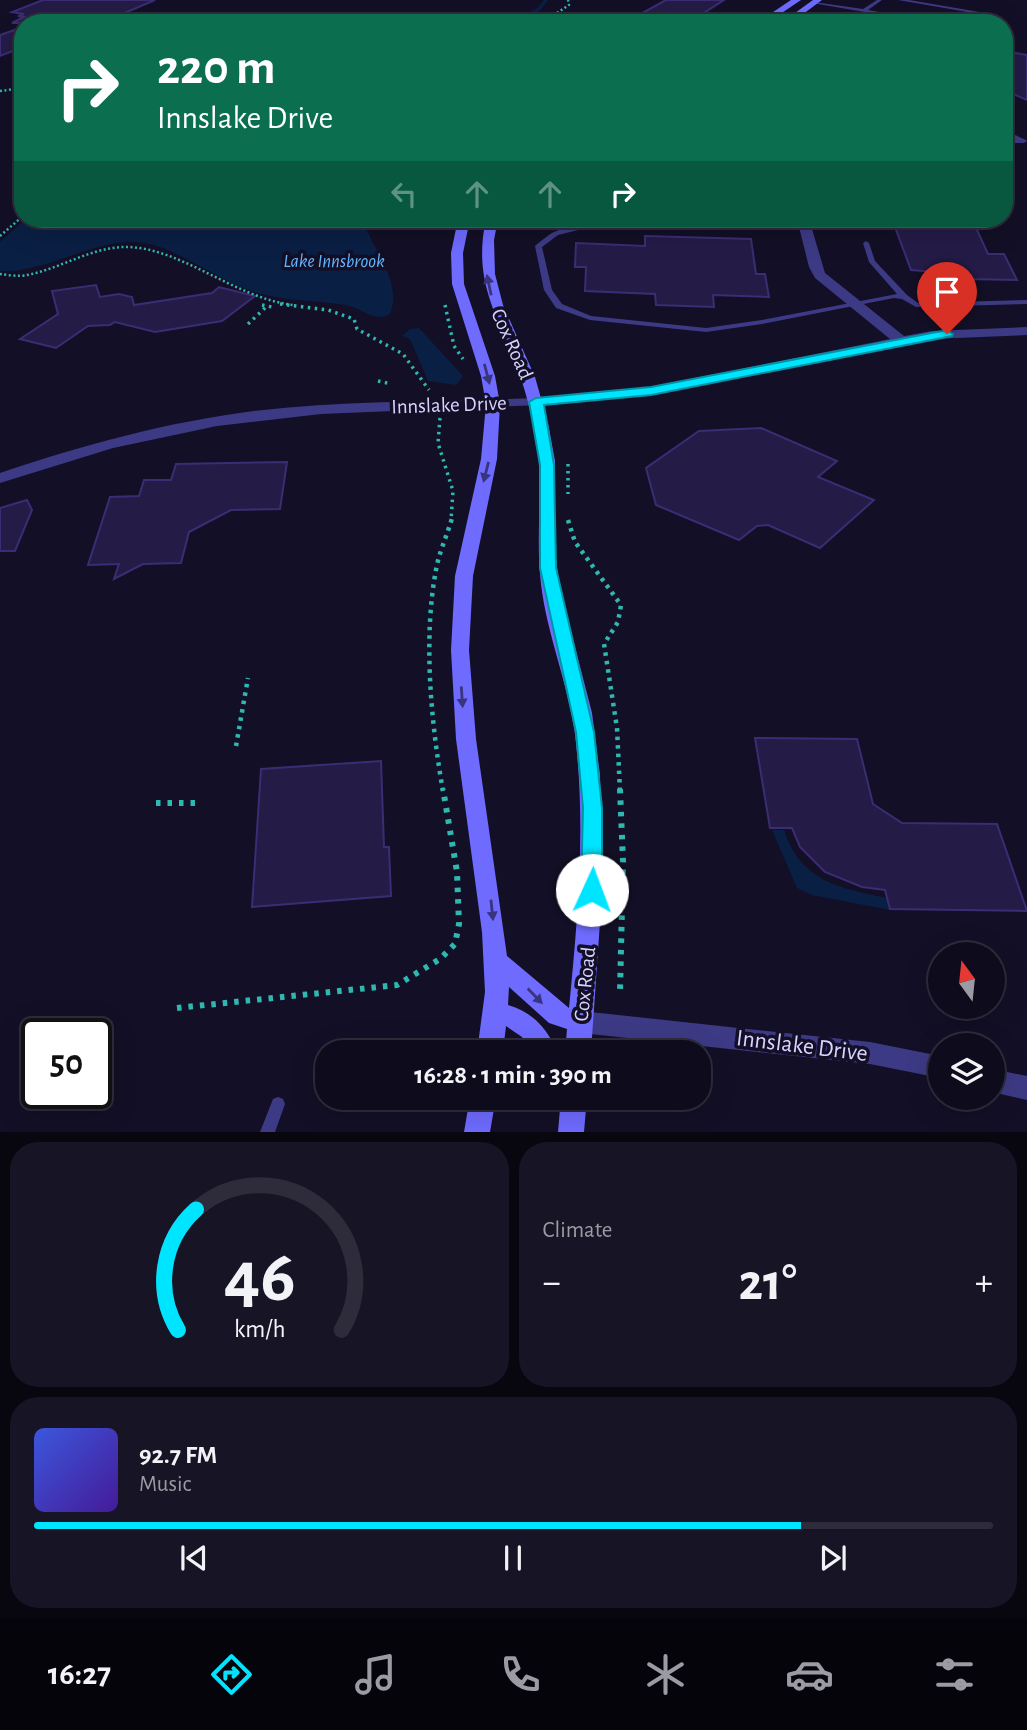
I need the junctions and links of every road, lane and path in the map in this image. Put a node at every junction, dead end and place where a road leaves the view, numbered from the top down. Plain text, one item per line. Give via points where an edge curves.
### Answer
1 (568, 0) edge
2 (796, 0) edge
3 (880, 0) edge
4 (900, 0) edge
5 (816, 1) edge
6 (864, 11) junction
7 (558, 14) edge
8 (775, 14) edge
9 (798, 14) edge
10 (883, 14) edge
11 (988, 14) edge
12 (1013, 136) edge
13 (1013, 141) edge
14 (14, 223) edge
15 (462, 228) edge
16 (491, 228) edge
17 (575, 228) edge
18 (805, 228) edge
19 (0, 236) edge
20 (866, 243) dead end
21 (0, 274) edge
22 (444, 296) dead end
23 (904, 296) junction
24 (1027, 302) edge
25 (854, 304) junction
26 (261, 305) dead end
27 (248, 324) dead end
28 (1027, 331) edge
29 (901, 341) junction
30 (464, 360) dead end
31 (378, 381) dead end
32 (391, 384) dead end
33 (536, 402) junction
34 (493, 404) junction
35 (442, 406) junction
36 (568, 461) dead end
37 (0, 478) edge
38 (568, 499) dead end
39 (568, 509) dead end
40 (248, 678) dead end
41 (236, 746) dead end
42 (156, 803) dead end
43 (201, 803) dead end
44 (495, 960) junction
45 (620, 993) dead end
46 (177, 1008) dead end
47 (494, 1013) junction
48 (580, 1022) junction
49 (491, 1040) edge
50 (538, 1040) edge
51 (579, 1040) edge
52 (928, 1065) edge
53 (1005, 1083) edge
54 (1027, 1088) edge
55 (278, 1104) dead end
56 (481, 1110) edge
57 (267, 1132) edge
58 (477, 1132) edge

1 - 7 path via 569,5
2 - 8 main road
3 - 6 lane
4 - 11 lane
5 - 6 lane
5 - 9 main road
6 - 10 lane
12 - 13 lane via 1024,141
14 - 19 path
15 -> 34 main road, Cox Road via 458,284
33 -> 16 main road, Cox Road via 491,296 486,257
17 - 25 lane via 543,239 538,246 548,290 559,306 590,318 706,330
18 - 25 street via 815,267
20 - 23 lane via 872,262
21 - 35 path via 25,276 124,247 152,250 274,303 354,318 357,329 400,351 411,363 416,380 428,390 442,393
22 - 30 path via 454,346
23 - 24 lane via 916,306
23 - 25 lane
25 - 29 street
26 - 27 path via 270,306
28 - 29 street, Innslake Drive via 962,332
29 - 33 street, Innslake Drive via 651,391
31 - 32 path
33 - 34 street, Innslake Drive
33 - 48 main road, Cox Road via 547,465 548,568 585,732 593,808 590,936
34 - 35 street, Innslake Drive
34 -> 44 main road, Cox Road via 489,459 464,576 460,650 466,739 490,892
35 - 37 street, Innslake Drive via 291,412 197,424 108,443
35 - 46 path via 438,441 454,496 450,530 437,561 432,623 435,740 455,860 455,944 440,959 397,985
36 - 38 path
39 - 45 path via 569,532 623,609 604,644 617,728 624,862
40 - 41 path
42 - 43 path
44 - 47 main road, Cox Road
44 -> 48 main road via 552,1012
47 - 49 main road, Cox Road
47 - 50 main road via 520,1018
48 - 51 main road, Cox Road
48 - 52 street, Innslake Drive via 870,1053
53 - 54 street
55 - 57 lane
56 - 58 main road

